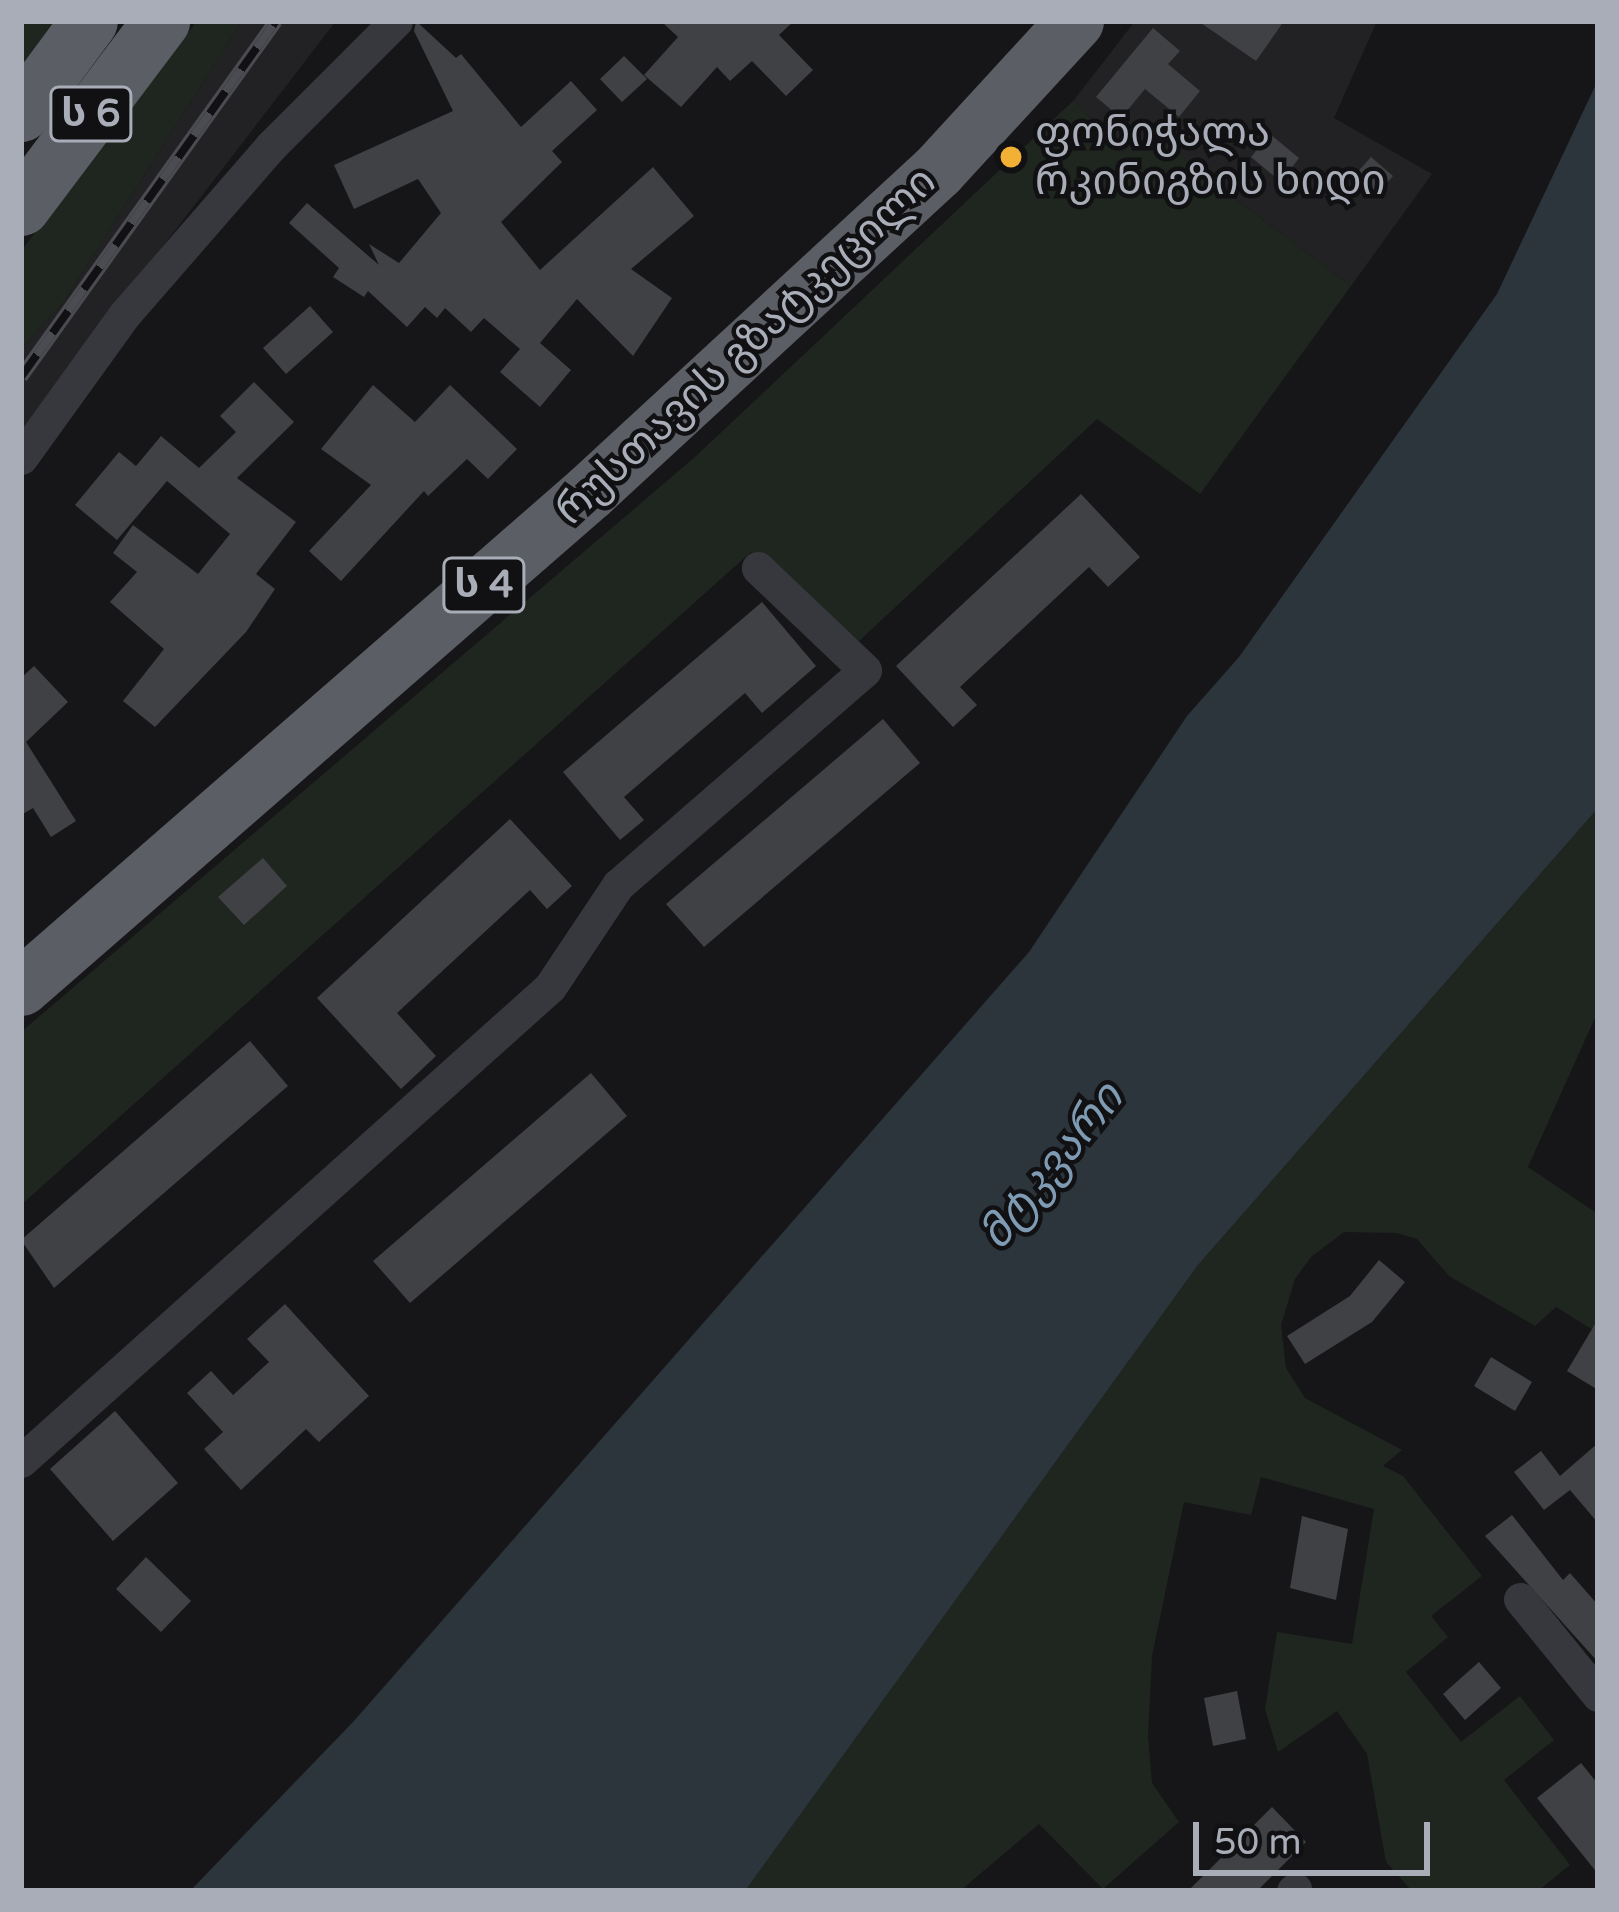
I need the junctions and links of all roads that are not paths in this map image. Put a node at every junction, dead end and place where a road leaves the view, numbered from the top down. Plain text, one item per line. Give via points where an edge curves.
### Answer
1 (89, 21) edge
2 (161, 21) edge
3 (395, 21) edge
4 (1058, 32) edge
5 (21, 112) edge
6 (21, 207) edge
7 (21, 458) edge
8 (758, 568) dead end
9 (21, 987) edge
10 (21, 1461) edge
11 (1520, 1599) dead end
12 (1598, 1695) edge

1 - 5 highway, ს 6
2 - 6 highway, ს 6
3 - 7 street via 271,146 125,314
4 - 9 highway, რუსთავის გზატკეცილი / ს 4 via 937,171 590,492
8 - 10 street via 865,670 618,885 550,987
11 - 12 street

